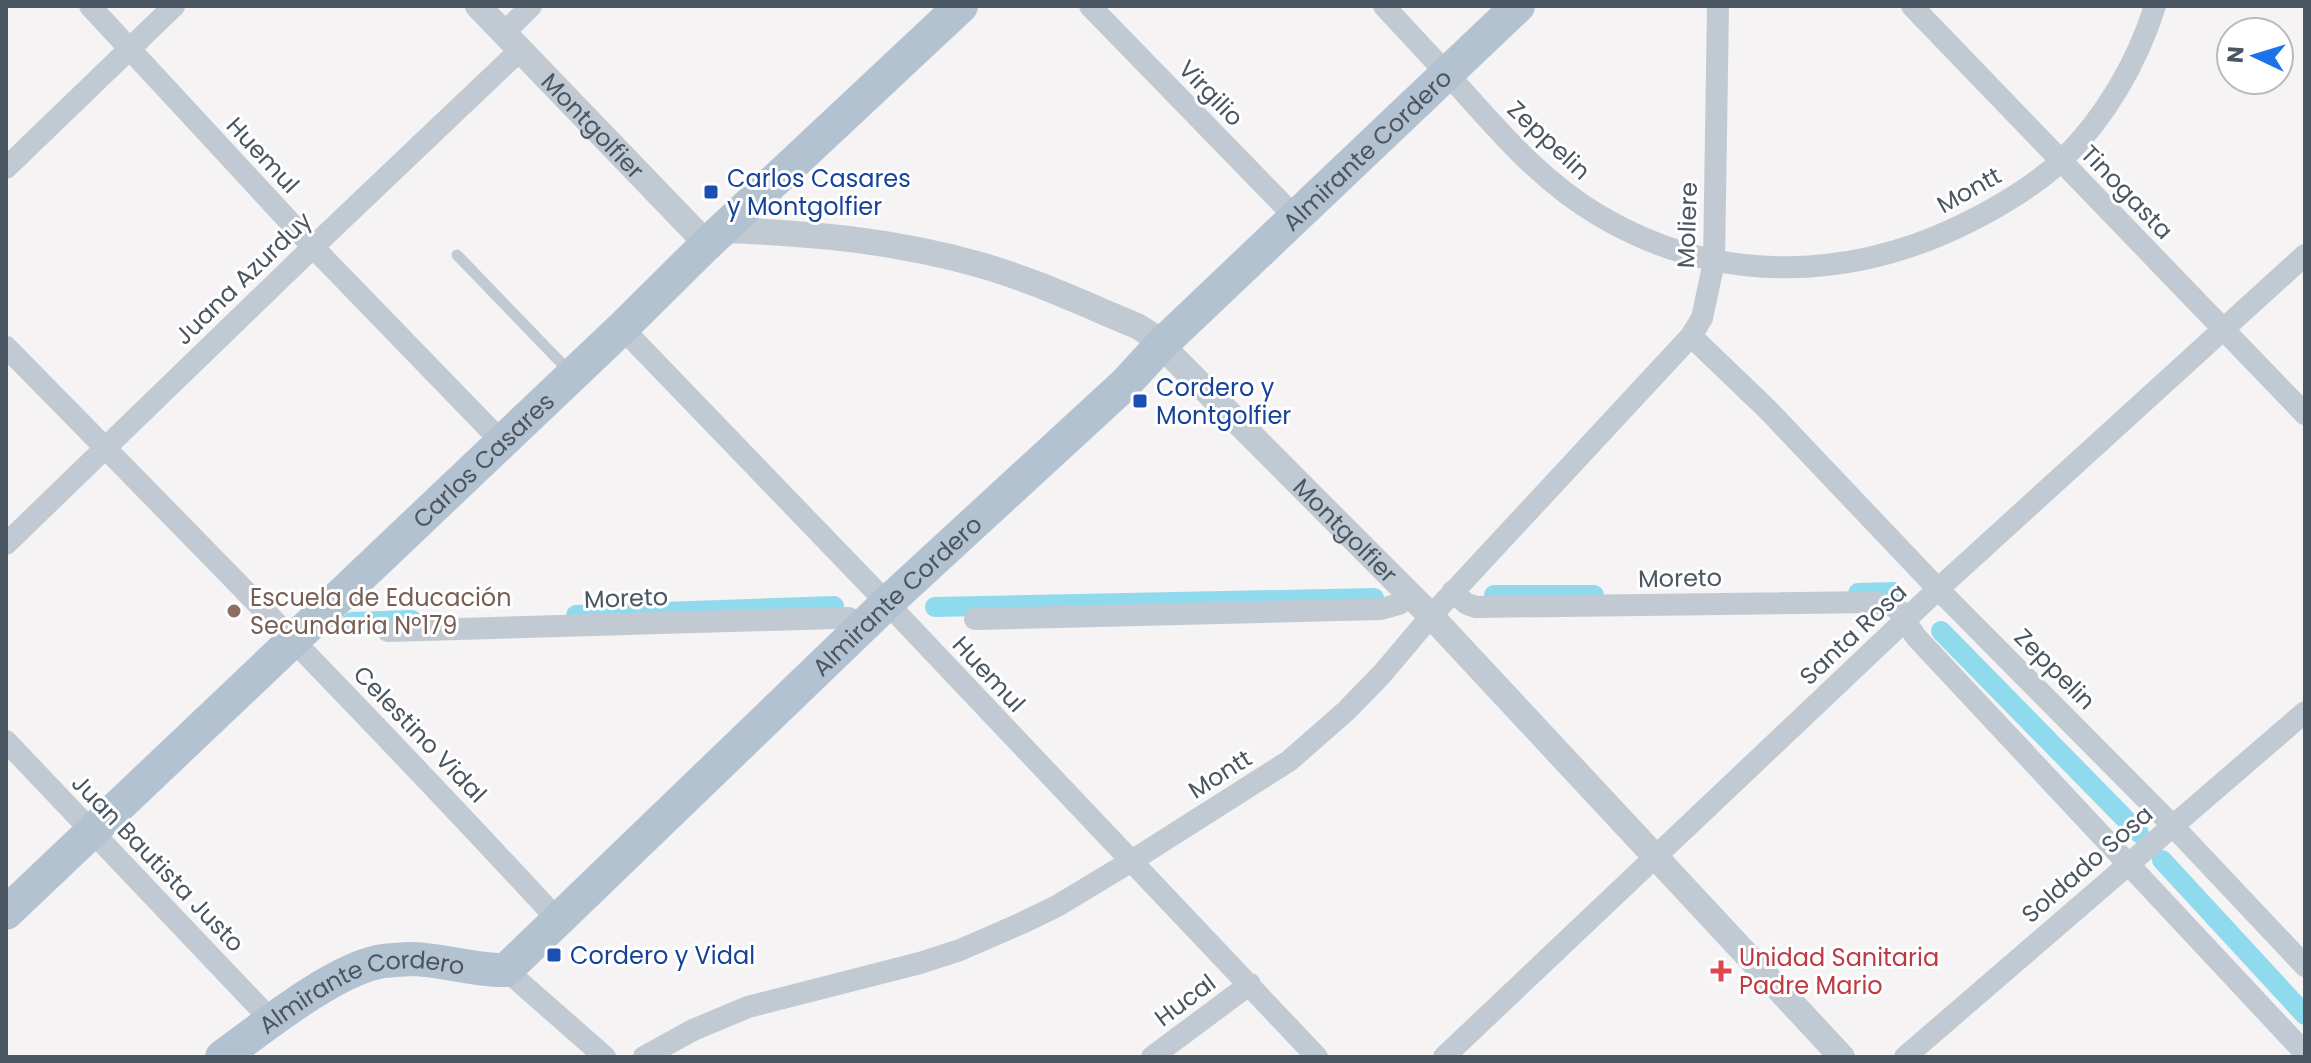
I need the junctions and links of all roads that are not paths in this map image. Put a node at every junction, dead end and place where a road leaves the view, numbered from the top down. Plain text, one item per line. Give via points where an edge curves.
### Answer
1 (90, 6) edge
2 (174, 6) edge
3 (478, 6) edge
4 (531, 6) edge
5 (961, 6) edge
6 (1090, 6) edge
7 (1384, 6) edge
8 (1518, 6) edge
9 (1718, 6) edge
10 (1912, 6) edge
11 (2155, 6) edge
12 (511, 42) junction
13 (129, 49) junction
14 (1448, 75) junction
15 (2061, 161) junction
16 (6, 168) edge
17 (1295, 217) junction
18 (714, 237) junction
19 (313, 247) junction
20 (457, 255) dead end
21 (2305, 255) edge
22 (1714, 262) junction
23 (622, 328) junction
24 (2224, 329) junction
25 (1691, 336) junction
26 (1162, 344) junction
27 (6, 347) edge
28 (573, 374) junction
29 (2305, 414) edge
30 (501, 441) junction
31 (105, 447) junction
32 (6, 544) edge
33 (1938, 589) junction
34 (1452, 592) junction
35 (1410, 595) junction
36 (887, 603) junction
37 (1431, 616) junction
38 (975, 619) dead end
39 (1905, 621) junction
40 (861, 628) junction
41 (388, 631) dead end
42 (292, 639) junction
43 (2305, 712) edge
44 (6, 741) edge
45 (2172, 825) junction
46 (92, 832) junction
47 (1655, 855) junction
48 (1130, 862) junction
49 (2127, 864) junction
50 (6, 913) edge
51 (558, 920) junction
52 (2305, 966) edge
53 (506, 970) junction
54 (1250, 984) junction
55 (272, 1021) junction
56 (2305, 1053) edge
57 (222, 1057) edge
58 (605, 1057) edge
59 (644, 1057) edge
60 (1152, 1057) edge
61 (1317, 1057) edge
62 (1444, 1057) edge
63 (1842, 1057) edge
64 (1905, 1057) edge

1 - 13 street, Huemul
2 - 13 street
3 - 12 street, Montgolfier
4 - 12 street, Juana Azurduy
5 - 18 main road, Carlos Casares
6 - 17 street, Virgilio
7 - 14 street, Zeppelin
8 - 14 main road, Almirante Cordero
9 - 22 street, Moliere
10 - 15 street, Tinogasta
11 - 15 street, Montt via 2124,78 2095,123
12 - 18 street, Montgolfier
12 - 19 street, Juana Azurduy
13 - 16 street
13 - 19 street, Huemul
14 - 17 main road, Almirante Cordero
14 - 22 street, Zeppelin via 1566,195 1635,235
15 - 22 street, Montt via 2002,203 1897,252 1795,268
15 - 24 street, Tinogasta
17 - 26 main road, Almirante Cordero
18 - 23 main road, Carlos Casares
18 - 26 street, Montgolfier via 798,233 864,239 979,264 1137,326
19 - 30 street, Huemul
19 - 31 street, Juana Azurduy
20 - 28 lane
21 - 24 street, Santa Rosa
22 - 25 street, Moliere via 1702,318
23 - 28 main road, Carlos Casares
23 - 36 street, Huemul
24 - 29 street, Tinogasta
24 - 33 street, Santa Rosa
25 - 33 street, Zeppelin
25 - 34 street, Montt
26 - 35 street, Montgolfier
26 - 36 main road, Almirante Cordero
27 - 31 street, Celestino Vidal
28 - 30 main road, Carlos Casares
30 - 42 main road, Carlos Casares
31 - 32 street, Juana Azurduy
31 - 42 street, Celestino Vidal
33 - 39 street, Santa Rosa
33 - 45 street, Zeppelin
34 - 37 street, Montt
34 - 39 street, Moreto via 1476,607 1874,602 1896,607
35 - 37 street, Montgolfier
35 - 38 street via 1381,609
36 - 40 main road, Almirante Cordero
36 - 48 street, Huemul
37 - 47 street, Montgolfier
37 - 48 street, Montt via 1364,693 1300,752
39 - 47 street, Santa Rosa
39 - 49 street
40 - 41 street, Moreto via 849,618 835,618
40 - 51 main road, Almirante Cordero
42 - 46 main road, Carlos Casares
42 - 51 street, Celestino Vidal
43 - 45 street, Soldado Sosa
44 - 46 street, Juan Bautista Justo
45 - 49 street, Soldado Sosa
45 - 52 street, Zeppelin
46 - 50 main road, Carlos Casares
46 - 55 street, Juan Bautista Justo
47 - 62 street, Santa Rosa
47 - 63 street, Montgolfier
48 - 54 street, Huemul
48 - 59 street, Montt via 1057,906 960,950 748,1007
49 - 56 street
49 - 64 street, Soldado Sosa
51 - 53 main road, Almirante Cordero
53 - 55 main road, Almirante Cordero via 410,959 379,962 329,983
53 - 58 street
54 - 60 street, Hucal
54 - 61 street, Huemul
55 - 57 main road, Almirante Cordero

